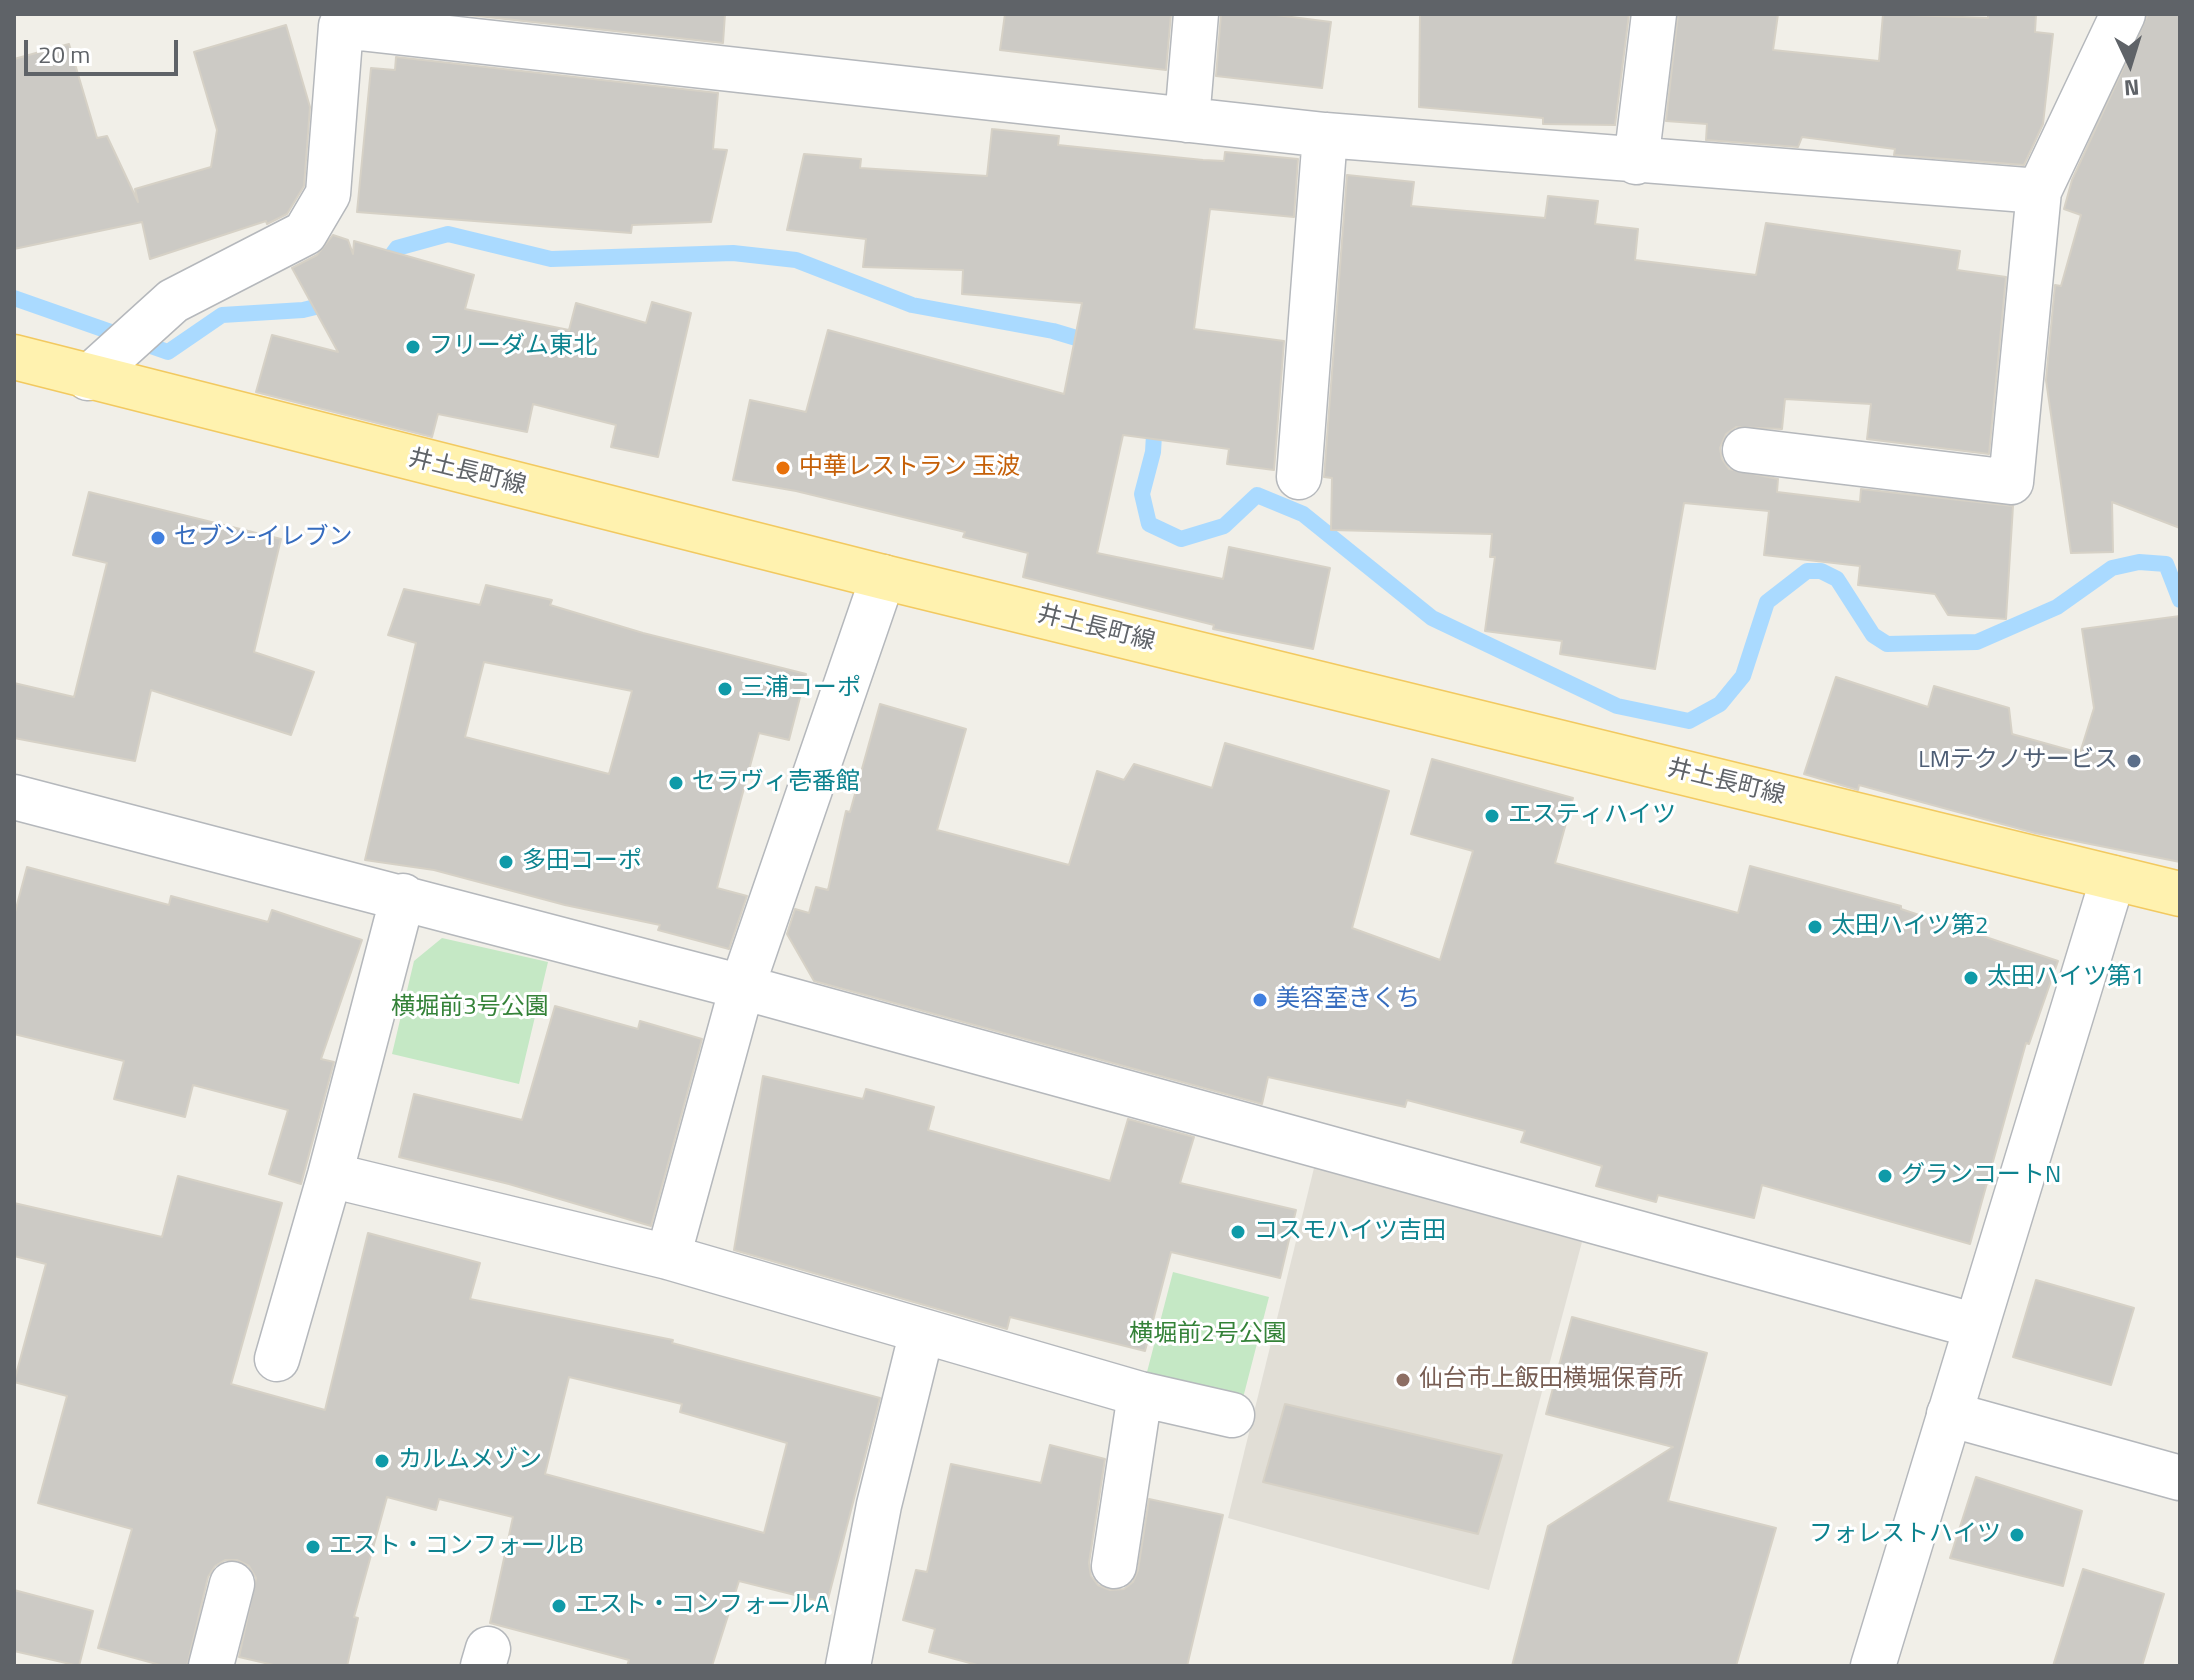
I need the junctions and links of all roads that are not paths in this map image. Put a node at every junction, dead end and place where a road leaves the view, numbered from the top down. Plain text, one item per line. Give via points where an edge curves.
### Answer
1 (1196, 14) edge
2 (1654, 14) edge
3 (2123, 14) edge
4 (1187, 120) junction
5 (1325, 135) junction
6 (1636, 162) junction
7 (2039, 191) junction
8 (14, 357) edge
9 (96, 371) junction
10 (1745, 450) dead end
11 (1299, 477) dead end
12 (883, 577) junction
13 (14, 797) edge
14 (2113, 878) junction
15 (2180, 894) edge
16 (403, 896) junction
17 (742, 987) junction
18 (330, 1175) junction
19 (668, 1257) junction
20 (1976, 1326) junction
21 (922, 1331) junction
22 (277, 1359) dead end
23 (1140, 1394) junction
24 (1949, 1414) junction
25 (1232, 1415) dead end
26 (2180, 1478) edge
27 (1114, 1566) dead end
28 (232, 1584) dead end
29 (211, 1666) edge
30 (848, 1666) edge
31 (1873, 1666) edge

1 - 4 street
2 - 6 street
3 - 7 street
4 - 5 street
4 - 9 street via 341,26 328,194 305,233 173,301
5 - 6 street
5 - 11 street
6 - 7 street
7 - 10 street via 2011,482
8 - 9 main road, 井土長町線
9 - 12 main road, 井土長町線
12 - 14 main road, 井土長町線
12 - 17 street
13 - 16 street
14 - 15 main road, 井土長町線
14 - 20 street
16 - 17 street
16 - 18 street
17 - 19 street
17 - 20 street
18 - 19 street
18 - 22 street
19 - 21 street
20 - 24 street
21 - 23 street
21 - 30 street via 879,1505
23 - 25 street
23 - 27 street
24 - 26 street
24 - 31 street
28 - 29 street

